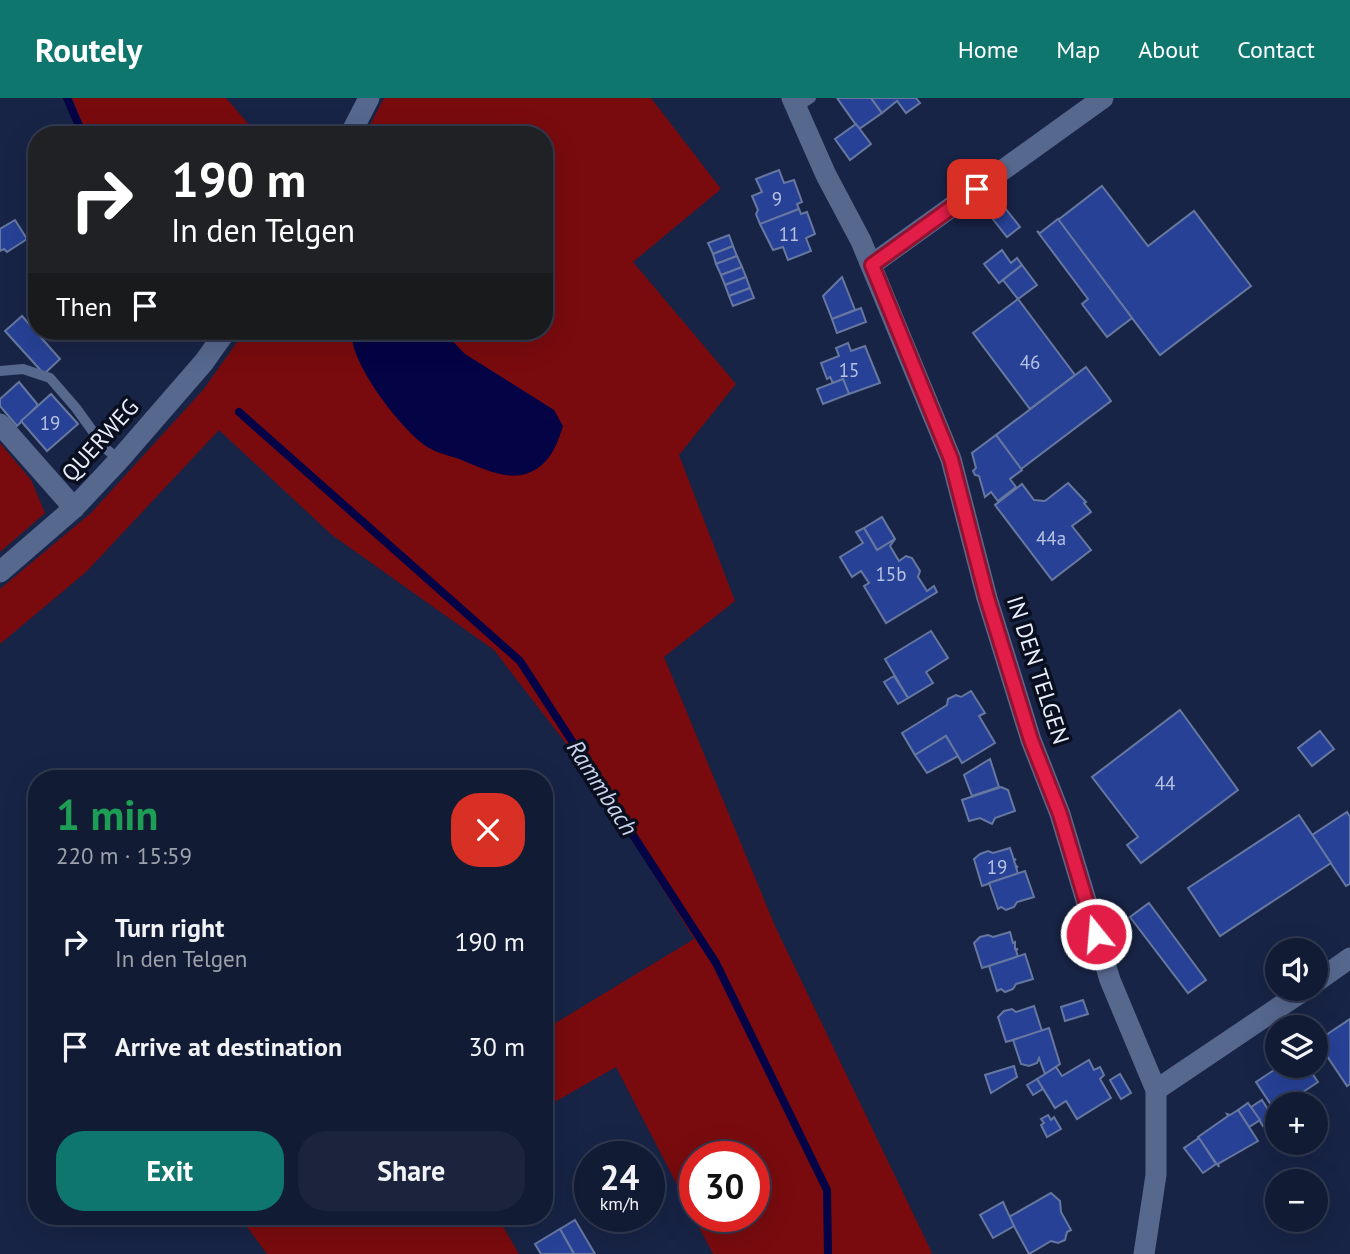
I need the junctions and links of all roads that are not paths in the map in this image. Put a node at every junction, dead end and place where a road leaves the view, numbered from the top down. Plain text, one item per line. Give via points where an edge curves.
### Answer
1 (369, 98) edge
2 (1103, 98) edge
3 (800, 101) edge
4 (355, 126) edge
5 (872, 265) junction
6 (220, 340) edge
7 (0, 371) edge
8 (0, 424) edge
9 (119, 460) junction
10 (74, 508) junction
11 (0, 572) edge
12 (1350, 958) edge
13 (1328, 974) edge
14 (1288, 1001) edge
15 (1156, 1090) junction
16 (1144, 1254) edge

1 - 4 street
2 - 5 street
3 - 5 street, IN DEN TELGEN via 826,175
5 - 15 street, IN DEN TELGEN via 951,459 1031,740 1060,814 1111,980
6 - 9 street, QUERWEG
7 - 9 lane via 23,369 50,378
8 - 10 street
9 - 10 street, QUERWEG
10 - 11 street, QUERWEG
12 - 13 street
14 - 15 street
15 - 16 street, IN DEN TELGEN via 1156,1175

